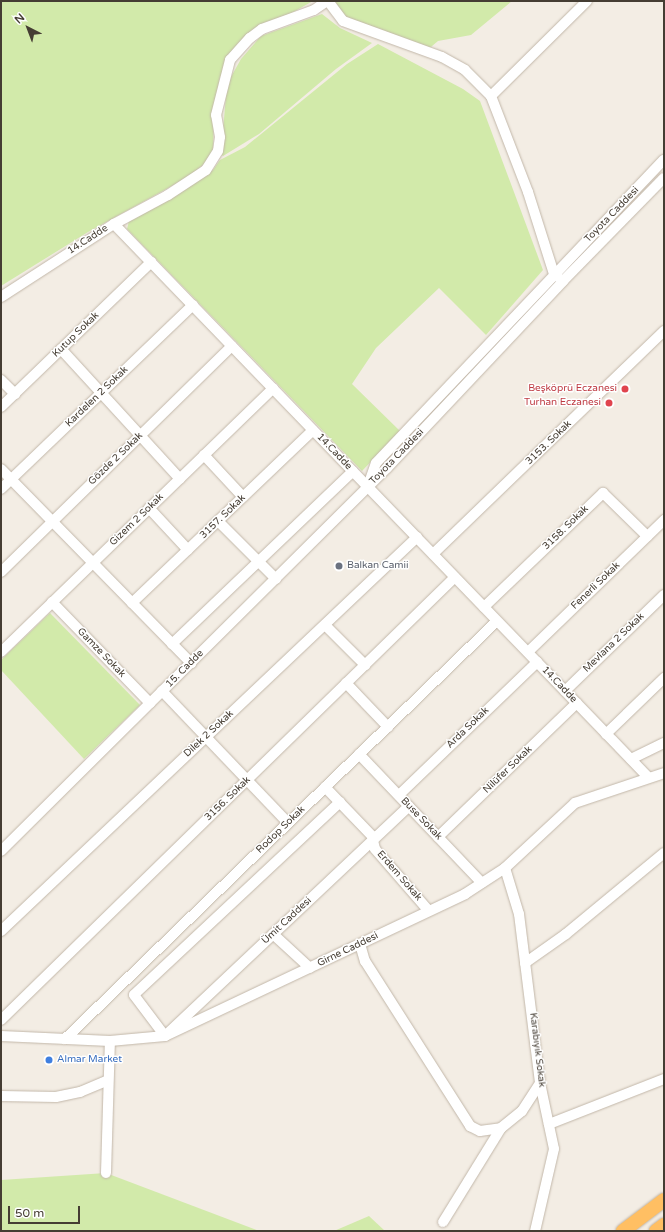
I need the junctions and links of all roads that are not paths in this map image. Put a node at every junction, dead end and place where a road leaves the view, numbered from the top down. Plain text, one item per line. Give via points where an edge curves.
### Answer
1 (327, 1) edge
2 (587, 1) edge
3 (491, 96) junction
4 (664, 160) edge
5 (664, 178) edge
6 (114, 224) junction
7 (151, 262) junction
8 (554, 274) junction
9 (563, 281) junction
10 (1, 297) edge
11 (193, 306) junction
12 (664, 331) edge
13 (232, 346) junction
14 (61, 349) junction
15 (1, 380) edge
16 (273, 388) junction
17 (101, 393) junction
18 (15, 394) junction
19 (1, 407) edge
20 (313, 430) junction
21 (140, 436) junction
22 (204, 455) junction
23 (1, 469) edge
24 (353, 471) junction
25 (11, 479) junction
26 (180, 479) junction
27 (368, 487) junction
28 (1, 489) edge
29 (243, 497) junction
30 (149, 508) junction
31 (664, 520) edge
32 (218, 521) junction
33 (52, 522) junction
34 (647, 536) junction
35 (417, 537) junction
36 (188, 550) junction
37 (433, 554) junction
38 (258, 561) junction
39 (93, 563) junction
40 (1, 572) edge
41 (455, 577) junction
42 (276, 579) junction
43 (664, 595) edge
44 (52, 602) junction
45 (132, 603) junction
46 (484, 607) junction
47 (497, 621) junction
48 (325, 625) junction
49 (172, 644) junction
50 (1, 652) edge
51 (528, 652) junction
52 (536, 662) junction
53 (191, 663) junction
54 (365, 665) junction
55 (664, 678) edge
56 (346, 683) junction
57 (564, 690) junction
58 (162, 691) junction
59 (150, 704) junction
60 (577, 704) junction
61 (388, 727) junction
62 (606, 734) junction
63 (206, 737) junction
64 (664, 742) edge
65 (359, 754) junction
66 (631, 759) junction
67 (664, 772) edge
68 (648, 777) junction
69 (247, 780) junction
70 (326, 787) junction
71 (399, 795) junction
72 (340, 802) junction
73 (409, 806) junction
74 (288, 823) junction
75 (438, 837) junction
76 (372, 841) junction
77 (1, 851) edge
78 (664, 853) edge
79 (505, 868) junction
80 (482, 883) junction
81 (428, 910) junction
82 (1, 931) edge
83 (273, 934) junction
84 (360, 944) junction
85 (525, 963) junction
86 (310, 968) junction
87 (1, 1020) edge
88 (1, 1036) edge
89 (165, 1036) junction
90 (65, 1039) junction
91 (110, 1040) junction
92 (664, 1079) edge
93 (108, 1080) junction
94 (540, 1083) junction
95 (1, 1096) edge
96 (549, 1124) junction
97 (501, 1128) junction
98 (106, 1173) dead end
99 (664, 1200) edge
100 (443, 1222) dead end
101 (664, 1225) edge
102 (535, 1231) edge
103 (622, 1231) edge
104 (656, 1231) edge

1 - 3 street via 343,21 442,57 465,70
1 - 6 street via 314,10 271,24 250,38 230,60 225,75 216,115 220,138 218,152 206,170
2 - 3 street
3 - 8 street via 528,192
4 - 8 street, Toyota Caddesi via 616,213
5 - 9 street, Toyota Caddesi
6 - 7 street, 14.Cadde
6 - 10 street, 14.Cadde
7 - 11 street, 14.Cadde
7 - 14 street, Kutup Sokak
8 - 9 street
8 - 27 street, Toyota Caddesi via 376,463
9 - 27 street, Toyota Caddesi
11 - 13 street, 14.Cadde
11 - 17 street, Kardelen 2 Sokak
12 - 37 street, 3153. Sokak
13 - 16 street, 14.Cadde
13 - 21 street, Gözde 2 Sokak
14 - 17 street
14 - 18 street, Kutup Sokak
15 - 18 street
16 - 20 street, 14.Cadde
16 - 22 street, Gizem 2 Sokak
17 - 21 street
17 - 25 street, Kardelen 2 Sokak
18 - 19 street, Kutup Sokak
20 - 24 street, 14.Cadde
20 - 29 street, 3157. Sokak
21 - 26 street
21 - 33 street, Gözde 2 Sokak
22 - 26 street, Gizem 2 Sokak
22 - 29 street
23 - 25 street
24 - 27 street, 14.Cadde
24 - 38 street
25 - 28 street, Kardelen 2 Sokak
25 - 33 street
26 - 30 street, Gizem 2 Sokak
27 - 35 street, 14.Cadde
27 - 42 street, 15. Cadde
29 - 32 street, 3157. Sokak
30 - 36 street
30 - 39 street, Gizem 2 Sokak
31 - 34 street, Fenerli Sokak
32 - 36 street, 3157. Sokak
32 - 38 street
33 - 39 street
33 - 40 street, Gözde 2 Sokak
34 - 46 street, 3158. Sokak via 603,493
34 - 51 street, Fenerli Sokak
35 - 37 street, 14.Cadde
35 - 48 street, Dilek 2 Sokak
36 - 45 street, 3157. Sokak
37 - 41 street, 14.Cadde
38 - 42 street
38 - 49 street
39 - 44 street, Gizem 2 Sokak
39 - 45 street
41 - 46 street, 14.Cadde
41 - 54 street, 3156. Sokak
42 - 53 street, 15. Cadde
43 - 57 street, Mevlana 2 Sokak
44 - 50 street, Gizem 2 Sokak
44 - 59 street, Gamze Sokak
45 - 49 street
46 - 47 street, 14.Cadde
47 - 51 street, 14.Cadde
47 - 61 street, Rodop Sokak
48 - 54 street
48 - 63 street, Dilek 2 Sokak
49 - 53 street
51 - 52 street, 14.Cadde
52 - 57 street, 14.Cadde
52 - 71 street, Arda Sokak
53 - 58 street, 15. Cadde
54 - 56 street, 3156. Sokak
55 - 62 street
56 - 61 street
56 - 69 street, 3156. Sokak
57 - 60 street, 14.Cadde
58 - 59 street, 15. Cadde
58 - 63 street
59 - 77 street, 15. Cadde
60 - 62 street, 14.Cadde
60 - 75 street, Nilüfer Sokak
61 - 65 street, Rodop Sokak
62 - 66 street, 14.Cadde
63 - 69 street
63 - 82 street, Dilek 2 Sokak
64 - 66 street
65 - 70 street, Rodop Sokak
65 - 71 street, Buse Sokak
66 - 68 street, 14.Cadde
67 - 68 street, Girne Caddesi
68 - 79 street, Girne Caddesi via 575,803
69 - 74 street
69 - 87 street, 3156. Sokak
70 - 72 street, Erdem Sokak
70 - 74 street, Rodop Sokak
71 - 73 street, Buse Sokak
72 - 76 street, Erdem Sokak via 372,836
72 - 89 street via 134,995
73 - 75 street, Buse Sokak
73 - 76 street, Ümit Caddesi
74 - 90 street, Rodop Sokak
75 - 80 street, Buse Sokak
76 - 81 street, Erdem Sokak via 375,849
76 - 83 street, Ümit Caddesi
78 - 85 street via 566,934
79 - 80 street, Girne Caddesi
79 - 85 street, Karabıyık Sokak via 519,914
80 - 81 street, Girne Caddesi
81 - 84 street, Girne Caddesi
83 - 86 street
83 - 89 street, Ümit Caddesi
84 - 86 street, Girne Caddesi
84 - 97 street via 366,961 470,1126 480,1131
85 - 94 street, Karabıyık Sokak
86 - 89 street, Girne Caddesi
88 - 90 street, Girne Caddesi
89 - 91 street, Girne Caddesi
90 - 91 street, Girne Caddesi
91 - 93 street
92 - 96 street
93 - 95 street via 80,1092 56,1097
93 - 98 street
94 - 96 street, Karabıyık Sokak
94 - 97 street via 522,1111
96 - 102 street, Karabıyık Sokak via 554,1149
97 - 100 street
99 - 103 highway
101 - 104 highway

